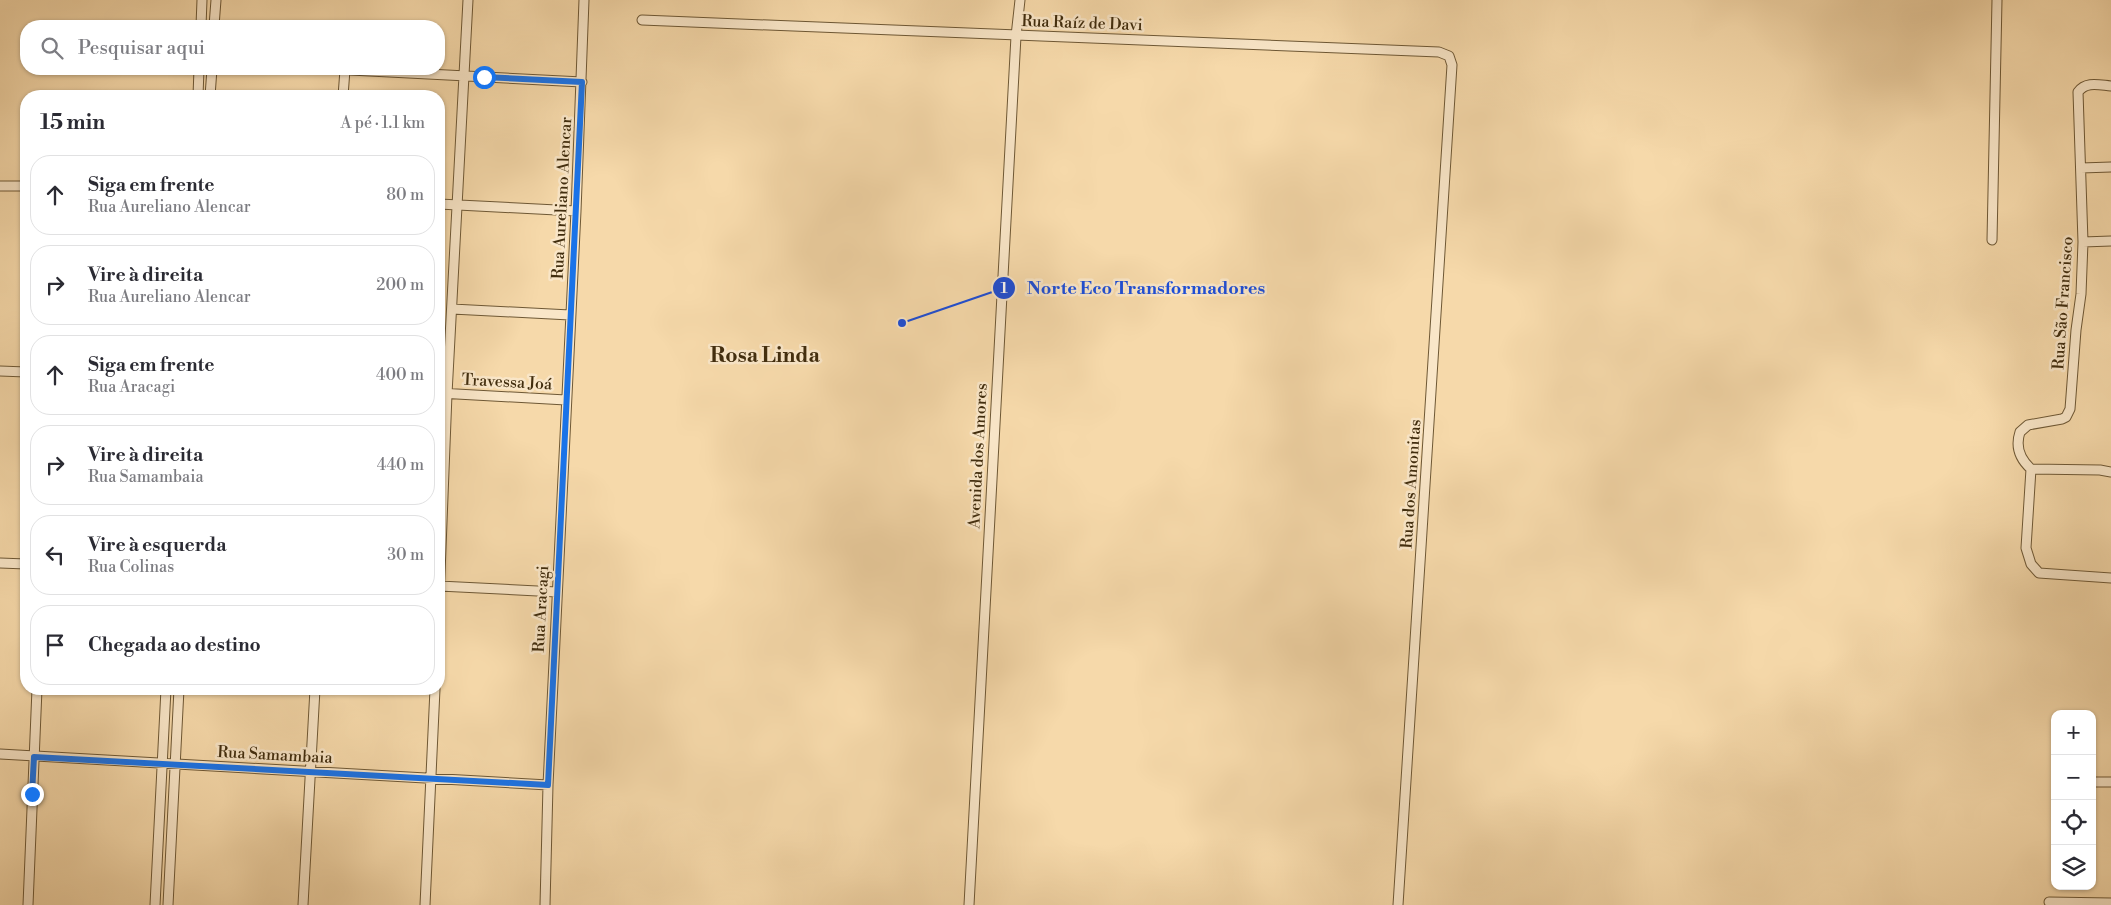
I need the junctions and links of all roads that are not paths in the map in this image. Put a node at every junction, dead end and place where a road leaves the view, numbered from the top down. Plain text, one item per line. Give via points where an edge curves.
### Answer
1 (202, 0) edge
2 (216, 0) edge
3 (468, 0) edge
4 (584, 0) edge
5 (1997, 0) edge
6 (1018, 3) edge
7 (201, 20) edge
8 (214, 20) edge
9 (642, 20) dead end
10 (1016, 36) junction
11 (1452, 65) joint
12 (445, 74) edge
13 (199, 75) edge
14 (212, 75) edge
15 (345, 75) edge
16 (464, 75) junction
17 (582, 82) junction
18 (2111, 86) edge
19 (198, 90) edge
20 (210, 90) edge
21 (343, 90) edge
22 (2111, 167) edge
23 (2082, 168) junction
24 (0, 186) edge
25 (20, 186) edge
26 (445, 204) edge
27 (457, 205) junction
28 (576, 211) junction
29 (1992, 240) dead end
30 (2111, 241) edge
31 (2083, 242) junction
32 (452, 308) junction
33 (570, 315) junction
34 (0, 371) edge
35 (20, 372) edge
36 (445, 375) edge
37 (445, 394) edge
38 (566, 400) junction
39 (2031, 469) junction
40 (2111, 472) edge
41 (0, 562) edge
42 (20, 564) edge
43 (2111, 578) edge
44 (445, 586) edge
45 (557, 592) junction
46 (37, 695) edge
47 (166, 695) edge
48 (179, 695) edge
49 (315, 695) edge
50 (435, 695) edge
51 (163, 732) junction
52 (176, 732) junction
53 (0, 754) edge
54 (34, 757) junction
55 (161, 764) junction
56 (175, 765) junction
57 (309, 772) junction
58 (431, 777) junction
59 (2096, 782) edge
60 (2111, 782) edge
61 (548, 785) junction
62 (2049, 902) dead end
63 (2111, 903) edge
64 (28, 905) edge
65 (155, 905) edge
66 (168, 905) edge
67 (303, 905) edge
68 (425, 905) edge
69 (545, 905) edge
70 (969, 905) edge
71 (1398, 905) edge

1 - 7 street
2 - 8 street
3 - 16 street
4 - 17 street, Rua Aureliano Alencar
5 - 29 street
6 - 10 street, Avenida dos Amores
9 - 10 street, Rua Raíz de Davi
10 - 11 street, Rua Raíz de Davi via 1439,52 1449,56
10 - 70 street, Avenida dos Amores
11 - 71 street, Rua dos Amonitas
12 - 16 street
13 - 19 street
14 - 20 street
15 - 21 street
16 - 17 street
16 - 27 street
17 - 28 street, Rua Aureliano Alencar
18 - 23 street, Rua São Francisco via 2085,86 2079,90
22 - 23 street
23 - 31 street, Rua São Francisco
24 - 25 street
26 - 27 street
27 - 28 street
27 - 32 street
28 - 33 street, Rua Aureliano Alencar
30 - 31 street
31 - 39 street, Rua São Francisco via 2070,409 2062,419 2028,426 2020,432 2020,456
32 - 33 street
32 - 36 street
33 - 38 street, Rua Aracagi
34 - 35 street
37 - 38 street, Travessa Joá
38 - 45 street, Rua Aracagi
39 - 40 street
39 - 43 street via 2026,548 2033,569 2046,574
41 - 42 street
44 - 45 street
45 - 61 street, Rua Aracagi
46 - 54 street
47 - 51 street
48 - 52 street
49 - 57 street
50 - 58 street
51 - 52 street
51 - 55 street
52 - 56 street
53 - 54 street, Rua Samambaia
54 - 55 street, Rua Samambaia
54 - 64 street
55 - 56 street, Rua Samambaia
55 - 65 street
56 - 57 street, Rua Samambaia
56 - 66 street
57 - 58 street, Rua Samambaia
57 - 67 street
58 - 61 street, Rua Samambaia
58 - 68 street
59 - 60 street
61 - 69 street, Rua Aracagi
62 - 63 street

